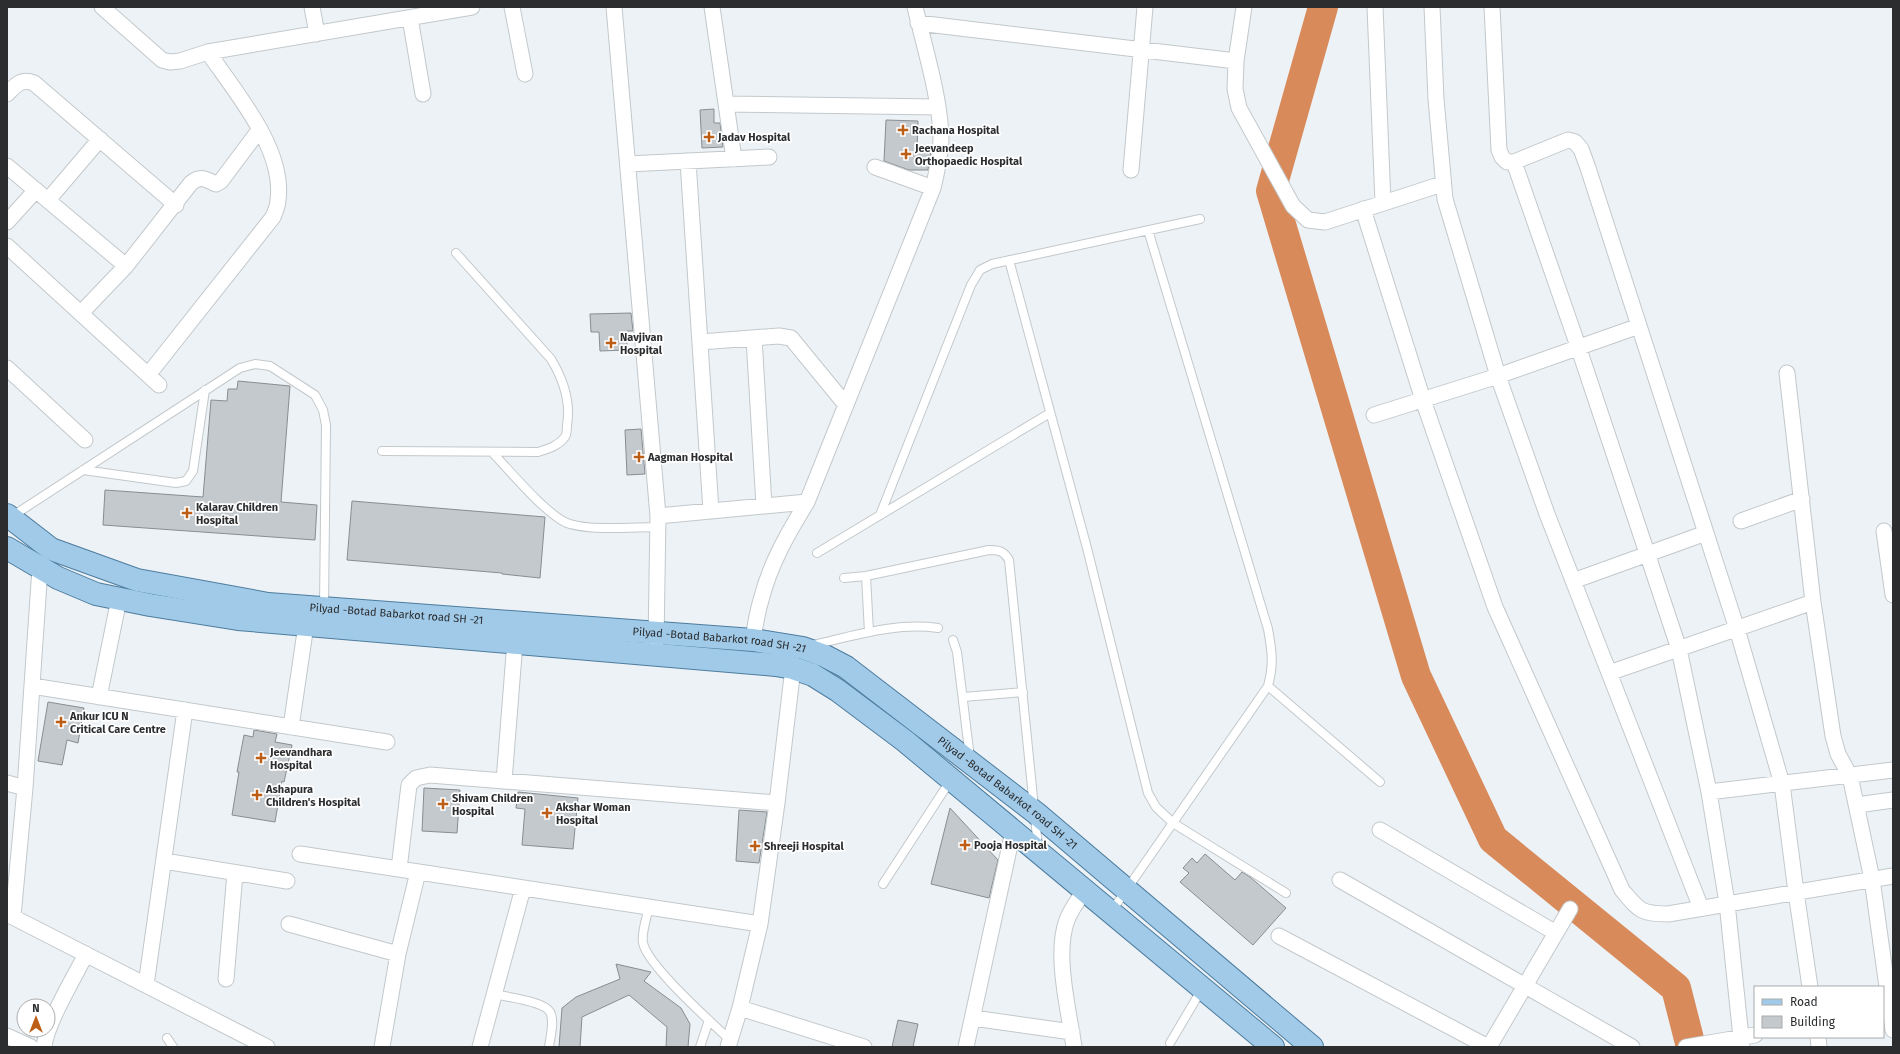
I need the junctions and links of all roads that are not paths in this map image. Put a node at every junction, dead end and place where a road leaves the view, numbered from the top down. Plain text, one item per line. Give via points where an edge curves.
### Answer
1 (102, 7) edge
2 (312, 7) edge
3 (472, 7) edge
4 (512, 7) edge
5 (614, 7) edge
6 (712, 7) edge
7 (915, 7) edge
8 (1145, 7) edge
9 (1244, 7) edge
10 (1375, 7) edge
11 (1432, 7) edge
12 (1492, 7) edge
13 (410, 18) junction
14 (918, 23) junction
15 (317, 34) junction
16 (1140, 50) junction
17 (208, 52) junction
18 (1236, 61) junction
19 (525, 74) dead end
20 (7, 94) edge
21 (423, 94) dead end
22 (726, 104) junction
23 (938, 107) junction
24 (260, 129) junction
25 (100, 139) junction
26 (769, 157) dead end
27 (734, 158) junction
28 (688, 161) junction
29 (1514, 162) junction
30 (628, 164) junction
31 (7, 166) edge
32 (875, 167) dead end
33 (1131, 170) dead end
34 (1442, 184) junction
35 (933, 188) junction
36 (36, 190) junction
37 (48, 200) junction
38 (1383, 203) junction
39 (176, 205) junction
40 (1363, 209) junction
41 (1200, 219) dead end
42 (7, 222) edge
43 (1148, 230) junction
44 (7, 246) edge
45 (456, 253) dead end
46 (1009, 260) junction
47 (126, 266) junction
48 (81, 313) junction
49 (1639, 326) junction
50 (754, 338) junction
51 (700, 342) junction
52 (1578, 346) junction
53 (7, 368) edge
54 (1787, 373) dead end
55 (1498, 376) junction
56 (205, 390) junction
57 (1423, 400) junction
58 (846, 405) junction
59 (1050, 413) junction
60 (1374, 415) dead end
61 (85, 440) dead end
62 (382, 451) dead end
63 (492, 452) junction
64 (83, 470) junction
65 (1802, 499) junction
66 (807, 502) junction
67 (764, 506) junction
68 (711, 511) junction
69 (880, 515) junction
70 (8, 518) edge
71 (659, 521) junction
72 (1741, 521) dead end
73 (1884, 531) dead end
74 (1706, 534) junction
75 (7, 548) edge
76 (817, 553) dead end
77 (1647, 554) junction
78 (40, 568) junction
79 (866, 576) junction
80 (844, 578) dead end
81 (1573, 581) junction
82 (1893, 595) edge
83 (118, 599) junction
84 (1813, 602) junction
85 (324, 608) junction
86 (306, 624) junction
87 (938, 628) dead end
88 (1736, 629) junction
89 (657, 632) junction
90 (869, 632) junction
91 (753, 640) junction
92 (953, 640) dead end
93 (515, 642) junction
94 (803, 648) junction
95 (1679, 648) junction
96 (655, 654) junction
97 (793, 668) junction
98 (1609, 673) junction
99 (32, 686) junction
100 (1268, 686) junction
101 (1023, 692) junction
102 (99, 696) junction
103 (963, 696) junction
104 (185, 710) junction
105 (291, 726) junction
106 (387, 742) dead end
107 (971, 765) junction
108 (1893, 770) edge
109 (1850, 776) junction
110 (951, 780) junction
111 (504, 781) junction
112 (1380, 782) dead end
113 (7, 783) edge
114 (1782, 784) junction
115 (25, 788) junction
116 (1709, 792) junction
117 (1893, 800) edge
118 (777, 803) junction
119 (1857, 805) junction
120 (1036, 814) junction
121 (1173, 823) junction
122 (1380, 830) dead end
123 (1013, 831) junction
124 (1038, 852) junction
125 (300, 854) dead end
126 (164, 861) junction
127 (399, 869) junction
128 (418, 872) junction
129 (235, 873) junction
130 (1893, 876) edge
131 (1872, 879) junction
132 (1340, 880) dead end
133 (287, 881) dead end
134 (883, 884) dead end
135 (523, 888) junction
136 (1125, 889) junction
137 (1084, 890) junction
138 (1796, 892) junction
139 (1286, 893) dead end
140 (1727, 904) junction
141 (649, 907) junction
142 (1701, 908) junction
143 (1570, 909) dead end
144 (1110, 912) junction
145 (10, 915) edge
146 (289, 924) dead end
147 (760, 924) junction
148 (1556, 933) junction
149 (1279, 936) dead end
150 (86, 954) junction
151 (398, 954) junction
152 (226, 979) dead end
153 (146, 985) junction
154 (1525, 986) junction
155 (1810, 986) edge
156 (1202, 988) junction
157 (494, 994) junction
158 (740, 1008) junction
159 (1889, 1014) edge
160 (973, 1018) junction
161 (709, 1020) junction
162 (1279, 1021) junction
163 (1893, 1030) edge
164 (7, 1036) edge
165 (167, 1038) dead end
166 (1073, 1040) edge
167 (1746, 1040) edge
168 (821, 1041) edge
169 (1170, 1043) dead end
170 (729, 1044) edge
171 (1268, 1045) edge
172 (31, 1047) edge
173 (44, 1047) edge
174 (173, 1047) edge
175 (267, 1047) edge
176 (382, 1047) edge
177 (480, 1047) edge
178 (549, 1047) edge
179 (700, 1047) edge
180 (864, 1047) edge
181 (966, 1047) edge
182 (1312, 1047) edge
183 (1489, 1047) edge
184 (1632, 1047) edge
185 (1686, 1047) edge

1 - 17 street via 162,60 180,61
2 - 15 street
3 - 13 street
4 - 19 street
5 - 30 street
6 - 22 street
7 - 14 street
8 - 16 street
9 - 18 street
10 - 38 street
11 - 34 street
12 - 29 street via 1499,150 1507,162
13 - 15 street
13 - 21 street
14 - 16 street
14 - 23 street
15 - 17 street
16 - 18 street
16 - 33 street
17 - 24 street
18 - 40 street via 1235,89 1239,108 1293,206 1308,220 1325,222
20 - 25 street via 19,82 26,80 34,83
22 - 23 street
22 - 27 street
23 - 35 street via 941,139
24 - 39 street via 221,181 216,184 204,178 197,178
24 - 48 street via 274,158 278,180 278,200 273,217 154,380
25 - 37 street
25 - 39 street
26 - 27 street
27 - 28 street
28 - 30 street
28 - 51 street
29 - 49 street via 1568,140 1576,142 1588,168
29 - 52 street
30 - 71 street
31 - 36 street
32 - 35 street
34 - 38 street
34 - 55 street
35 - 58 street
36 - 37 street
36 - 42 street
37 - 47 street
38 - 40 street
39 - 47 street
40 - 57 street
41 - 43 lane
43 - 46 lane
43 - 100 lane via 1268,629 1273,654
44 - 48 street
45 - 63 lane via 551,359 561,378 567,400 566,436 555,446 538,452
46 - 59 lane
46 - 69 lane via 980,270 970,284
47 - 48 street
49 - 52 street
49 - 74 street
50 - 51 street
50 - 58 street via 791,338
50 - 67 street
51 - 68 street
52 - 55 street
52 - 77 street
53 - 61 street
54 - 65 street
55 - 57 street
55 - 81 street via 1546,514
56 - 64 lane
56 - 64 lane via 193,471 186,481 176,483
56 - 85 lane via 240,368 255,364 270,366 315,396 324,410
57 - 60 street
57 - 142 street via 1496,607 1622,890 1636,906 1649,914 1668,914
58 - 66 street
59 - 69 lane
59 - 121 lane via 1087,548 1148,793 1156,807
62 - 63 lane
63 - 71 lane via 554,517 568,524 584,527
64 - 70 lane
65 - 72 street
65 - 84 street
66 - 67 street
66 - 91 street via 775,559 761,600
67 - 68 street
68 - 71 street
69 - 76 lane
70 - 85 main road, Pilyad -Botad Babarkot road SH -21 via 51,549 137,580 268,604
71 - 89 street
73 - 82 street
74 - 77 street
74 - 88 street
75 - 78 main road, Pilyad -Botad Babarkot road SH -21
77 - 81 street
77 - 95 street
78 - 83 main road, Pilyad -Botad Babarkot road SH -21 via 96,594
78 - 99 street
79 - 80 lane
79 - 90 lane
79 - 101 lane via 989,550 1005,553 1009,560
81 - 98 street
83 - 86 main road, Pilyad -Botad Babarkot road SH -21 via 238,619
83 - 102 street
84 - 88 street
84 - 109 street via 1833,736 1838,754
85 - 89 main road, Pilyad -Botad Babarkot road SH -21
86 - 93 main road, Pilyad -Botad Babarkot road SH -21
86 - 105 street
87 - 90 lane via 907,626
88 - 95 street
88 - 114 street
89 - 91 main road, Pilyad -Botad Babarkot road SH -21
89 - 96 street
90 - 94 lane
91 - 94 main road, Pilyad -Botad Babarkot road SH -21
92 - 103 lane
93 - 96 main road, Pilyad -Botad Babarkot road SH -21
93 - 111 street
94 - 107 main road, Pilyad -Botad Babarkot road SH -21 via 846,667
95 - 98 street
95 - 116 street
96 - 97 main road, Pilyad -Botad Babarkot road SH -21
97 - 110 main road, Pilyad -Botad Babarkot road SH -21 via 813,675 837,690
97 - 118 street
98 - 142 street
99 - 102 street
99 - 115 street
100 - 112 lane
100 - 121 lane
101 - 103 lane
101 - 120 lane
102 - 104 street
103 - 107 lane
104 - 105 street
104 - 126 street
105 - 106 street
107 - 120 main road, Pilyad -Botad Babarkot road SH -21
108 - 109 street
109 - 114 street
109 - 119 street
110 - 123 main road, Pilyad -Botad Babarkot road SH -21
110 - 134 lane
111 - 118 street
111 - 127 street via 430,775 416,778 409,785
113 - 115 street
114 - 116 street
114 - 138 street
115 - 145 street
116 - 140 street
117 - 119 street
118 - 147 street
119 - 131 street
120 - 124 lane
120 - 136 main road, Pilyad -Botad Babarkot road SH -21
121 - 136 lane
121 - 139 lane
122 - 148 street
123 - 124 main road, Pilyad -Botad Babarkot road SH -21
123 - 160 street
124 - 137 main road, Pilyad -Botad Babarkot road SH -21
125 - 127 street
126 - 129 street
126 - 153 street
127 - 128 street
128 - 135 street
128 - 151 street
129 - 133 street
129 - 152 street
130 - 131 street
131 - 138 street
131 - 159 street
132 - 154 street
135 - 141 street
135 - 157 street
136 - 144 lane
136 - 162 main road, Pilyad -Botad Babarkot road SH -21
137 - 144 main road, Pilyad -Botad Babarkot road SH -21
137 - 166 street via 1067,919 1062,937 1061,954
138 - 140 street
138 - 155 street
140 - 142 street
140 - 167 street
141 - 147 street
141 - 161 lane via 642,941 646,954
143 - 148 street
144 - 156 main road, Pilyad -Botad Babarkot road SH -21
145 - 150 street
146 - 151 street
147 - 158 street
148 - 154 street
149 - 183 street
150 - 153 street
150 - 173 street via 52,1021
151 - 176 street
153 - 175 street
154 - 183 street
154 - 184 street
156 - 169 lane
156 - 171 main road, Pilyad -Botad Babarkot road SH -21
157 - 177 street
157 - 178 lane via 543,1005 550,1012 552,1023
158 - 168 street
158 - 170 street
159 - 163 street
160 - 166 street
160 - 181 street
161 - 170 lane
161 - 179 lane
162 - 171 street
162 - 182 main road, Pilyad -Botad Babarkot road SH -21
164 - 172 street
165 - 174 lane
167 - 185 street via 1701,1043
168 - 180 street

